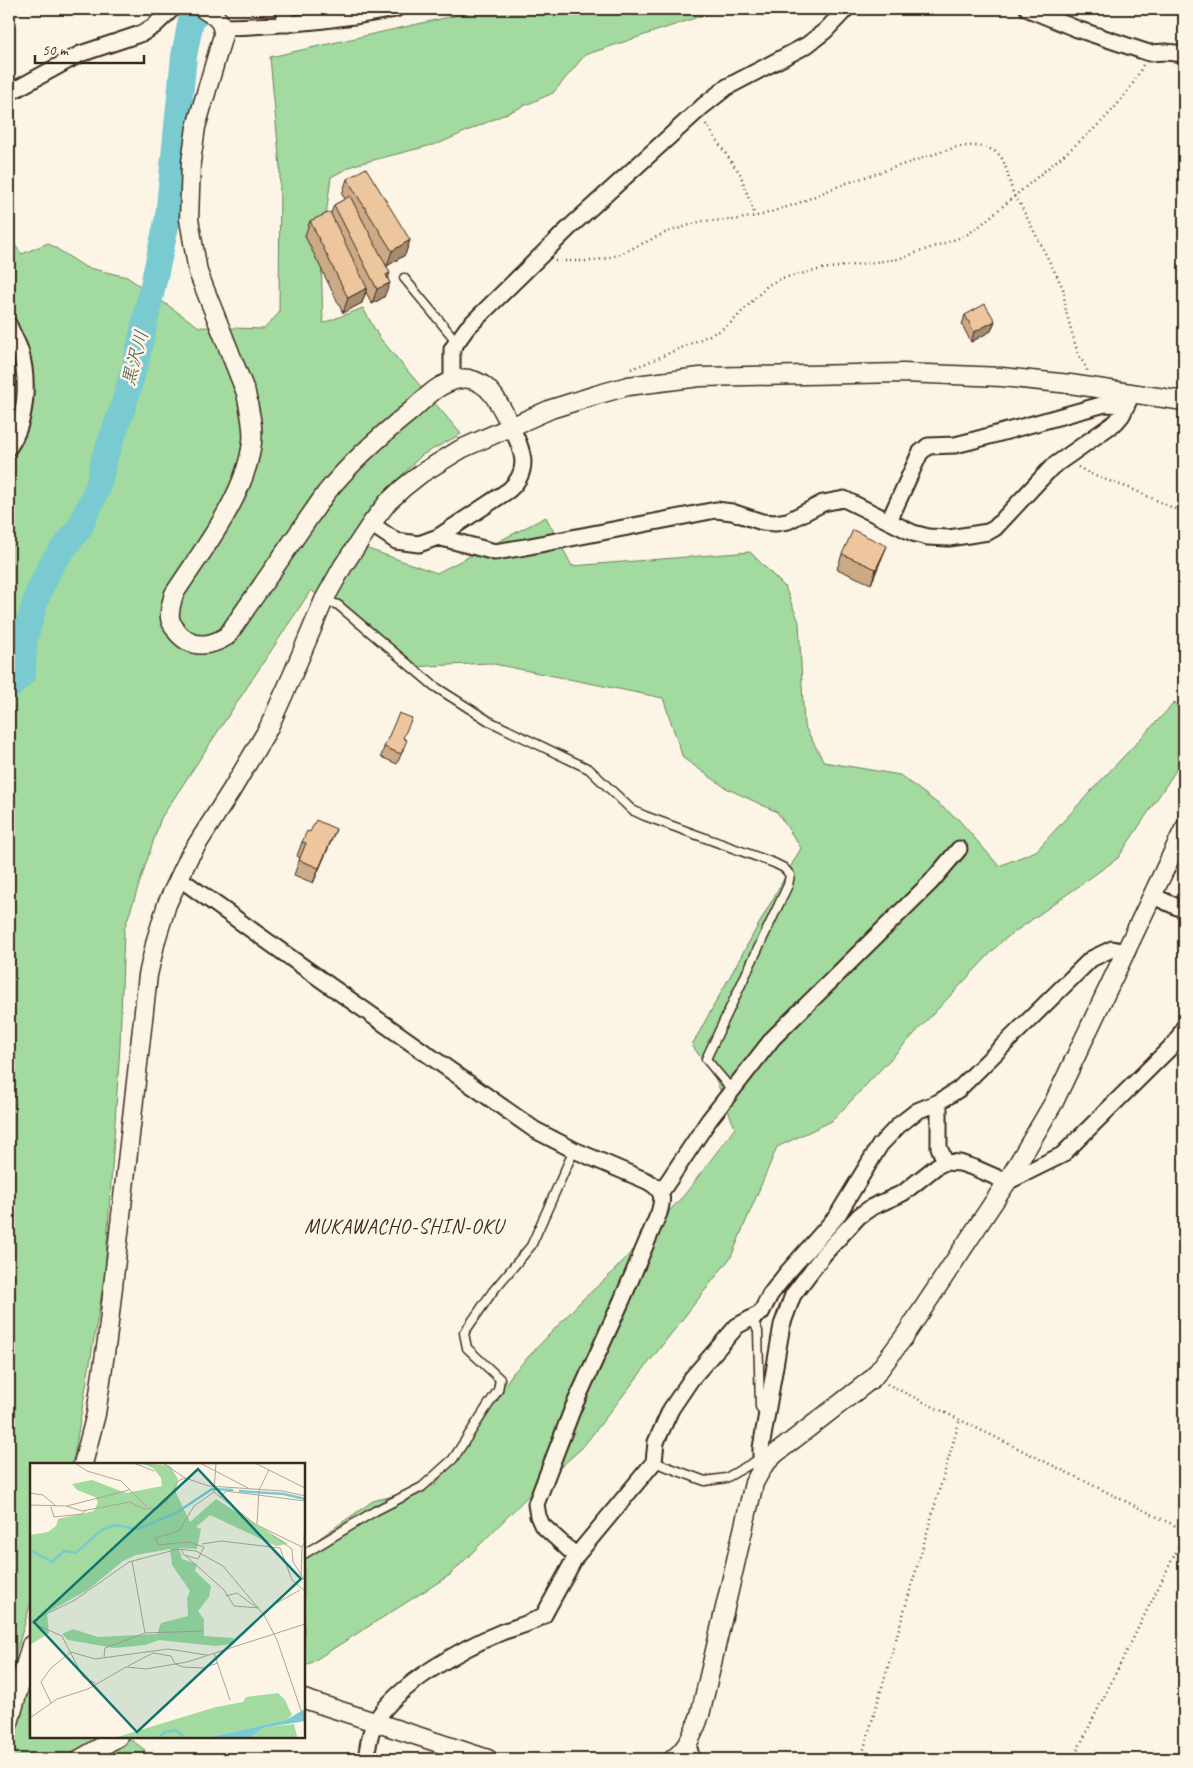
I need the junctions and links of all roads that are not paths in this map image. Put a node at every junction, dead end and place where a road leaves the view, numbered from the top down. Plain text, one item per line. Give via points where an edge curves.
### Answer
1 (172, 9) edge
2 (282, 9) edge
3 (396, 9) edge
4 (846, 9) edge
5 (1028, 9) edge
6 (214, 17) edge
7 (288, 24) junction
8 (1184, 54) edge
9 (9, 93) edge
10 (404, 278) dead end
11 (9, 325) edge
12 (458, 340) junction
13 (452, 382) junction
14 (1129, 400) junction
15 (1184, 401) edge
16 (511, 426) junction
17 (9, 447) edge
18 (889, 521) junction
19 (371, 524) junction
20 (438, 537) junction
21 (324, 600) junction
22 (1184, 830) edge
23 (959, 849) dead end
24 (179, 878) junction
25 (1153, 896) junction
26 (1184, 910) edge
27 (1126, 952) junction
28 (1184, 1027) edge
29 (732, 1090) junction
30 (939, 1102) junction
31 (574, 1150) junction
32 (945, 1162) junction
33 (1007, 1182) junction
34 (660, 1192) junction
35 (752, 1318) junction
36 (767, 1415) junction
37 (762, 1461) junction
38 (654, 1462) junction
39 (83, 1463) edge
40 (305, 1553) edge
41 (576, 1556) junction
42 (30, 1648) edge
43 (14, 1689) edge
44 (305, 1699) edge
45 (9, 1723) edge
46 (375, 1723) junction
47 (115, 1738) edge
48 (689, 1752) edge
49 (80, 1759) edge
50 (366, 1759) edge
51 (488, 1759) edge
52 (673, 1759) edge

1 - 9 street via 143,33 80,54
2 - 7 street
3 - 7 street
4 - 12 street via 826,31 807,45 727,87 697,111 540,257
5 - 8 street via 1149,54
6 - 7 street via 272,26
6 - 13 street via 221,47 196,127 191,162 190,219 198,272 246,393 252,441 246,473 234,500 174,594 170,618 182,637 191,644 202,646 227,636 342,474 366,449 440,387
10 - 12 lane
11 - 17 street via 20,351 26,392 21,420
12 - 13 street via 452,349
13 - 16 street via 460,378 471,379 483,385 495,397
14 - 15 street
14 - 16 street via 1086,387 1002,377 904,373 700,377 628,386 551,409
14 - 18 street via 971,441 928,446 920,453
14 - 18 street via 1116,422 1052,467 988,532 949,538 928,537
16 - 19 street via 461,449 422,472 388,502
16 - 20 street via 521,449 523,465 518,482
18 - 20 street via 844,499 822,503 788,521 775,523 716,510 495,552
19 - 20 street via 396,542 419,544
19 - 21 street
21 - 24 street via 268,730
21 - 29 lane via 338,605 434,686 489,721 589,769 632,810 774,863 790,875 706,1059
22 - 25 street
23 - 29 street via 931,882 773,1038
24 - 31 street via 535,1130
24 - 39 street via 167,904 148,975 107,1340 96,1414
25 - 26 street
25 - 27 street
27 - 30 street via 1112,949 1091,959 959,1089
27 - 33 street via 1054,1102
28 - 33 street via 1177,1041 1062,1155
29 - 34 street
30 - 32 street via 939,1147
30 - 35 street via 917,1111 880,1145 837,1216 786,1274 761,1313
31 - 34 street via 647,1181
31 - 40 lane via 531,1246 493,1291 464,1333 467,1348 500,1379 498,1390 481,1417 452,1459 422,1486
32 - 33 street via 976,1168
32 - 36 street via 904,1193 859,1216 793,1295 782,1325
33 - 37 street via 873,1378
34 - 41 street via 659,1213 573,1408 536,1504 542,1525
35 - 36 lane via 758,1331 760,1407
35 - 38 street via 737,1326 692,1378 663,1425 656,1442
36 - 37 street
37 - 38 lane via 726,1478 705,1480
37 - 48 street
38 - 41 street
41 - 46 street via 544,1615 462,1651 418,1679 384,1709
42 - 43 street
43 - 45 street
44 - 46 street
46 - 50 street via 370,1732
46 - 51 street
47 - 49 street
48 - 52 street

